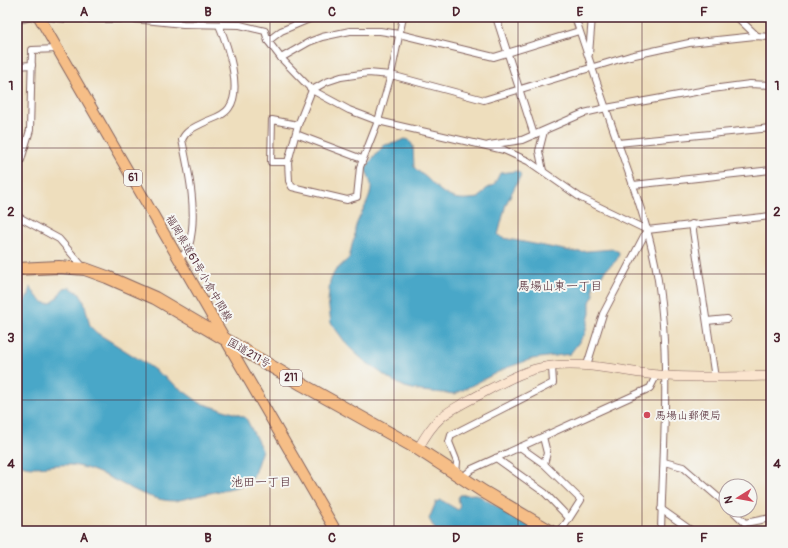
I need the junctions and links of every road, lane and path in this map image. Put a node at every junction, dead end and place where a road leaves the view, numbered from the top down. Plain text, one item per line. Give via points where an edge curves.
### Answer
1 (32, 17) edge
2 (39, 17) edge
3 (49, 17) edge
4 (314, 17) edge
5 (403, 17) edge
6 (496, 17) edge
7 (575, 17) edge
8 (592, 17) edge
9 (737, 17) edge
10 (17, 20) edge
11 (219, 25) junction
12 (579, 31) junction
13 (399, 34) junction
14 (757, 36) junction
15 (771, 37) edge
16 (268, 41) junction
17 (58, 49) junction
18 (508, 53) junction
19 (282, 58) junction
20 (589, 60) junction
21 (32, 65) junction
22 (17, 66) edge
23 (592, 67) junction
24 (391, 76) junction
25 (771, 85) edge
26 (520, 88) junction
27 (312, 90) junction
28 (606, 108) junction
29 (378, 121) junction
30 (298, 125) junction
31 (771, 128) edge
32 (544, 131) junction
33 (296, 134) junction
34 (534, 135) junction
35 (618, 143) junction
36 (486, 145) junction
37 (362, 158) junction
38 (17, 162) edge
39 (288, 162) junction
40 (771, 170) edge
41 (542, 171) junction
42 (633, 184) junction
43 (17, 216) edge
44 (771, 216) edge
45 (692, 224) junction
46 (647, 230) junction
47 (180, 259) junction
48 (17, 268) edge
49 (85, 269) junction
50 (727, 319) dead end
51 (707, 321) junction
52 (227, 340) junction
53 (588, 365) junction
54 (552, 367) junction
55 (662, 375) junction
56 (771, 376) edge
57 (715, 378) junction
58 (543, 437) junction
59 (520, 447) junction
60 (418, 448) junction
61 (496, 458) junction
62 (664, 462) junction
63 (544, 464) junction
64 (459, 476) junction
65 (718, 497) edge
66 (661, 509) junction
67 (569, 518) junction
68 (740, 518) edge
69 (771, 518) edge
70 (336, 531) edge
71 (550, 531) edge
72 (561, 531) edge
73 (661, 531) edge
74 (692, 531) edge

1 - 10 street
2 - 17 main road, 福岡県道61号小倉中間線 / 61
3 - 11 street via 135,19
4 - 16 street via 281,31
5 - 13 street
6 - 18 street
7 - 12 street
8 - 20 street
9 - 14 street
11 - 16 street via 240,25 264,31
11 - 47 street via 234,73 234,99 229,109 183,136 192,216 189,247
12 - 18 street
12 - 20 street
13 - 18 street via 486,56 494,57
13 - 19 street via 365,31 338,33 309,42
13 - 24 street
14 - 15 street
14 - 23 street via 689,43
16 - 19 street
17 - 21 street via 32,50
17 - 47 main road, 福岡県道61号小倉中間線 / 61
18 - 26 street
19 - 27 street
20 - 23 street
21 - 22 street
21 - 38 street via 30,130 21,160
23 - 26 street
23 - 28 street
24 - 26 street via 484,100
24 - 27 street via 356,74 326,82
24 - 29 street
25 - 28 street via 750,84 712,89
26 - 34 street
27 - 29 street via 348,110
27 - 30 street
28 - 32 street via 584,113
28 - 35 street
29 - 36 street
29 - 37 street
30 - 33 street
30 - 39 street via 272,120 271,162
31 - 35 street
32 - 34 street
32 - 41 street via 539,151
33 - 37 street
33 - 39 street
34 - 36 street via 522,140
35 - 42 street
36 - 41 street via 528,161
37 - 39 street via 357,197 347,200 292,187 289,181
40 - 42 street
41 - 46 street via 581,198
42 - 46 street
43 - 49 street via 59,239
44 - 45 street
45 - 46 street
45 - 51 street
46 - 53 street via 603,314
46 - 55 street via 658,279 664,328
47 - 52 main road, 福岡県道61号小倉中間線 / 61
48 - 49 highway, 国道211号 / 211
49 - 52 highway, 国道211号 / 211 via 155,298
50 - 51 street
51 - 57 street
52 - 60 highway, 国道211号 / 211
52 - 70 main road, 福岡県道61号小倉中間線 / 61
53 - 54 street
53 - 55 street
54 - 60 street via 512,377 442,415 429,428
54 - 64 street via 553,383 451,435 449,442 458,462
55 - 57 street
55 - 58 street via 650,388
55 - 62 street
56 - 57 street
58 - 59 street
58 - 63 street via 547,453
59 - 61 street
59 - 63 street
60 - 64 highway, 国道211号 / 211
61 - 64 street
61 - 67 street via 545,493
62 - 65 street via 683,467
62 - 66 street
63 - 67 street via 581,500
64 - 71 highway, 国道211号 / 211
66 - 73 street
66 - 74 street
67 - 72 street
68 - 69 street via 745,523

